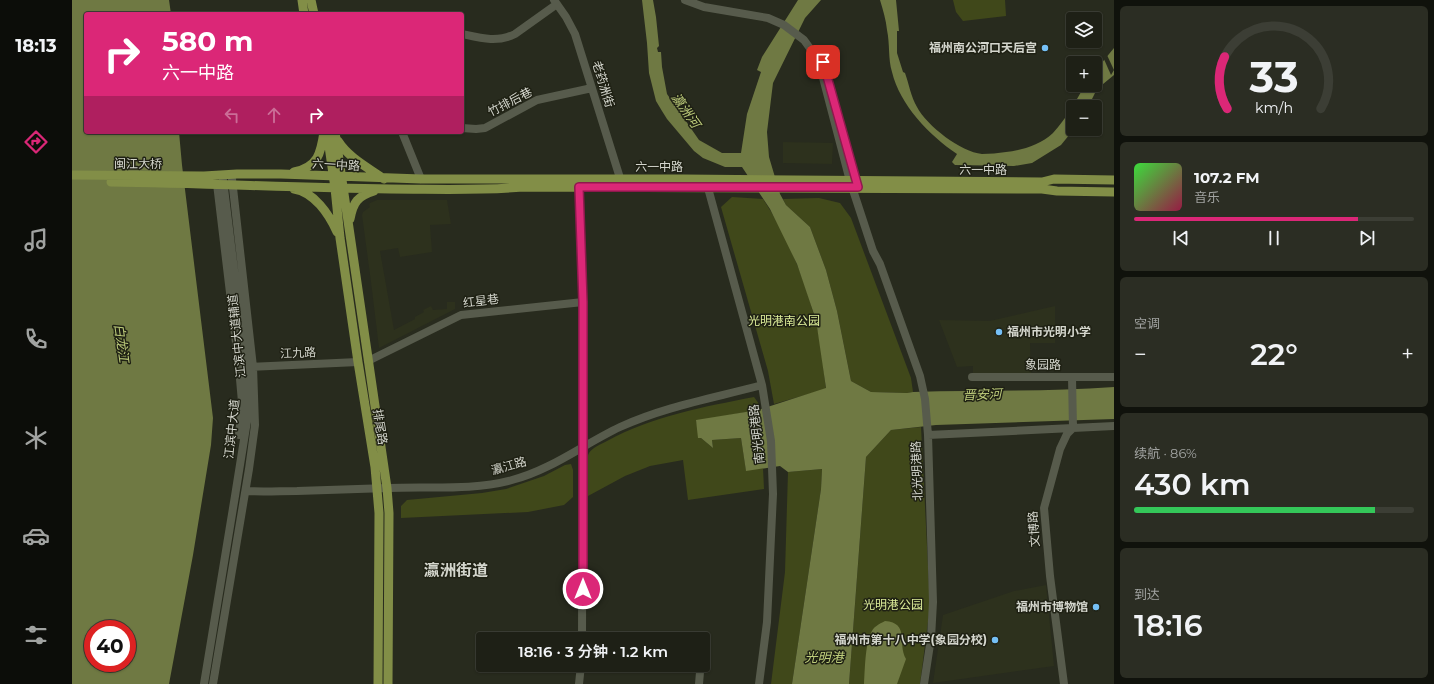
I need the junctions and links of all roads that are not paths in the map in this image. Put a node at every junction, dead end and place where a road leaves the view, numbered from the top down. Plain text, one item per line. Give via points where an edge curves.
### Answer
1 (302, 0) edge
2 (311, 0) edge
3 (685, 0) edge
4 (699, 0) edge
5 (556, 2) edge
6 (304, 12) edge
7 (314, 12) edge
8 (781, 20) junction
9 (464, 35) edge
10 (592, 88) junction
11 (464, 128) edge
12 (324, 134) edge
13 (332, 134) edge
14 (333, 134) edge
15 (403, 134) edge
16 (232, 174) junction
17 (281, 174) junction
18 (72, 175) edge
19 (338, 176) junction
20 (620, 178) junction
21 (384, 179) junction
22 (421, 179) junction
23 (203, 180) junction
24 (1114, 180) edge
25 (72, 181) edge
26 (221, 181) junction
27 (752, 183) junction
28 (236, 184) junction
29 (854, 184) junction
30 (1042, 185) junction
31 (280, 187) junction
32 (579, 187) junction
33 (1114, 187) edge
34 (339, 188) junction
35 (708, 188) junction
36 (383, 189) junction
37 (1114, 192) edge
38 (350, 237) junction
39 (340, 238) junction
40 (583, 302) junction
41 (358, 362) junction
42 (368, 362) junction
43 (246, 367) junction
44 (972, 377) dead end
45 (1072, 377) junction
46 (1114, 377) edge
47 (762, 385) junction
48 (1114, 426) edge
49 (1073, 428) junction
50 (928, 432) junction
51 (582, 448) junction
52 (387, 488) junction
53 (378, 489) junction
54 (246, 491) junction
55 (582, 632) edge
56 (580, 672) edge
57 (700, 672) edge
58 (199, 684) edge
59 (204, 684) edge
60 (213, 684) edge
61 (378, 684) edge
62 (388, 684) edge
63 (579, 684) edge
64 (699, 684) edge
65 (759, 684) edge
66 (924, 684) edge
67 (1064, 684) edge

1 - 6 main road
2 - 7 main road
3 - 8 street via 704,7
4 - 8 street via 765,12
5 - 9 street via 508,37 494,39
5 - 10 street, 老药洲街 via 575,34
8 - 29 street, 北光明港路 via 816,47 825,66
10 - 11 street, 竹排后巷 via 537,100 485,128
10 - 20 street, 老药洲街
12 - 17 main road via 317,159 305,168
13 - 19 main road, 排尾路
14 - 21 main road via 350,155
15 - 22 street
16 - 17 main road, 六一中路
16 - 26 main road, 六一中路
16 - 28 street, 江滨中大道辅道
17 - 19 main road, 六一中路
18 - 23 main road, 闽江大桥
19 - 21 main road, 六一中路
19 - 34 main road, 排尾路
20 - 22 main road, 六一中路
20 - 27 main road, 六一中路
21 - 22 main road, 六一中路
23 - 25 main road, 闽江大桥
23 - 26 main road
24 - 30 main road, 六一中路 via 1054,179
26 - 28 main road, 六一中路
26 - 43 street, 江滨中大道
27 - 29 main road, 六一中路
27 - 35 main road, 六一中路
28 - 31 main road, 六一中路
28 - 43 street, 江滨中大道辅道
29 - 30 main road, 六一中路
29 - 50 street, 北光明港路 via 923,388
30 - 33 main road
30 - 37 main road, 六一中路 via 1057,191
31 - 34 main road, 六一中路
31 - 39 main road via 297,189 318,203 328,214
32 - 35 main road, 六一中路
32 - 36 main road, 六一中路 via 485,190
32 - 40 street
34 - 36 main road, 六一中路
34 - 38 main road, 排尾路
34 - 39 main road, 排尾路
35 - 47 street, 南光明港路
36 - 38 main road via 364,194 354,204
38 - 42 main road, 排尾路
39 - 41 main road, 排尾路
40 - 42 street, 红星巷 via 464,314
40 - 51 street
41 - 43 street, 江九路
41 - 53 main road, 排尾路
42 - 52 main road, 排尾路
43 - 54 street, 江滨中大道辅道 via 255,425
43 - 58 street, 江滨中大道 via 240,433
43 - 59 street, 江滨中大道 via 247,421
44 - 45 street, 象园路
45 - 46 street, 象园路
45 - 49 street
47 - 51 street, 瀛江路 via 661,411 619,428
47 - 65 street, 南光明港路 via 771,441 773,482 767,622
48 - 49 street
49 - 50 street
49 - 67 street, 文博路 via 1060,449 1044,508
50 - 66 street, 北光明港路 via 933,608
51 - 52 street, 瀛江路 via 541,469 501,483 480,486
51 - 55 street
52 - 53 street, 瀛江路
52 - 62 main road, 排尾路
53 - 54 street, 瀛江路
53 - 61 main road, 排尾路
54 - 60 street, 江滨中大道辅道
56 - 63 street
57 - 64 street

